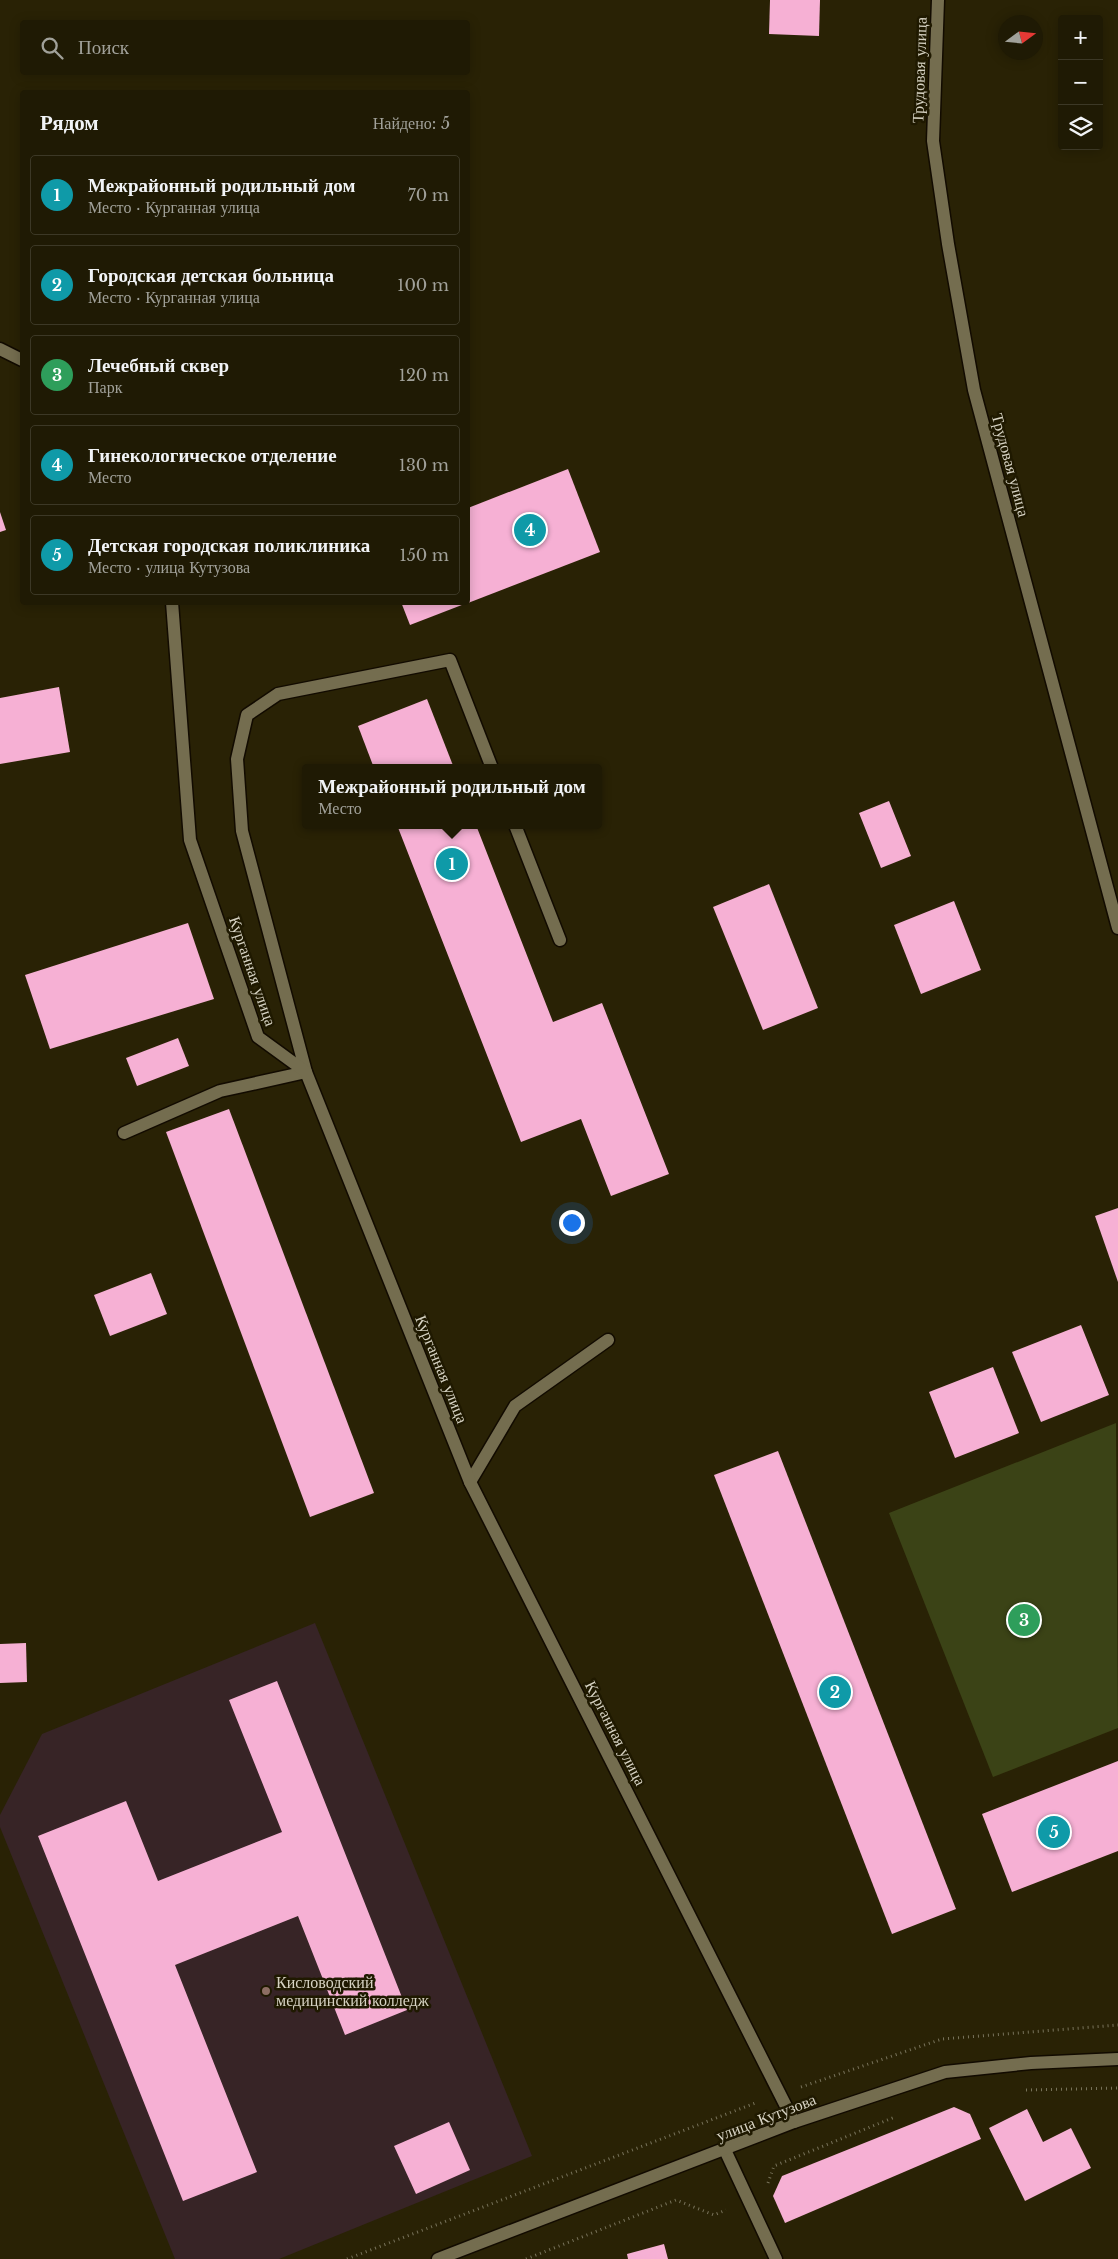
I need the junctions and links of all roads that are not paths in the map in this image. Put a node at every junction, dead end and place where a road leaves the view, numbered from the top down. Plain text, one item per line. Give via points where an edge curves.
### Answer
1 (938, 0) edge
2 (0, 348) edge
3 (20, 359) edge
4 (172, 605) edge
5 (490, 764) edge
6 (517, 829) edge
7 (1118, 928) edge
8 (560, 940) dead end
9 (306, 1072) junction
10 (124, 1133) dead end
11 (608, 1340) dead end
12 (470, 1482) junction
13 (1118, 2059) edge
14 (794, 2122) junction
15 (725, 2150) junction
16 (438, 2259) edge
17 (776, 2259) edge

1 - 7 street, Трудовая улица via 933,141 974,390
2 - 3 street
4 - 9 street, Курганная улица via 190,840 258,1037
5 - 9 street via 450,660 278,694 247,714 237,759 242,831
6 - 8 street
9 - 10 street via 220,1091
9 - 12 street, Курганная улица
11 - 12 street via 515,1406
12 - 14 street, Курганная улица
13 - 14 street, улица Кутузова via 1031,2063 945,2072
14 - 15 street, улица Кутузова
15 - 16 street, улица Кутузова
15 - 17 street

